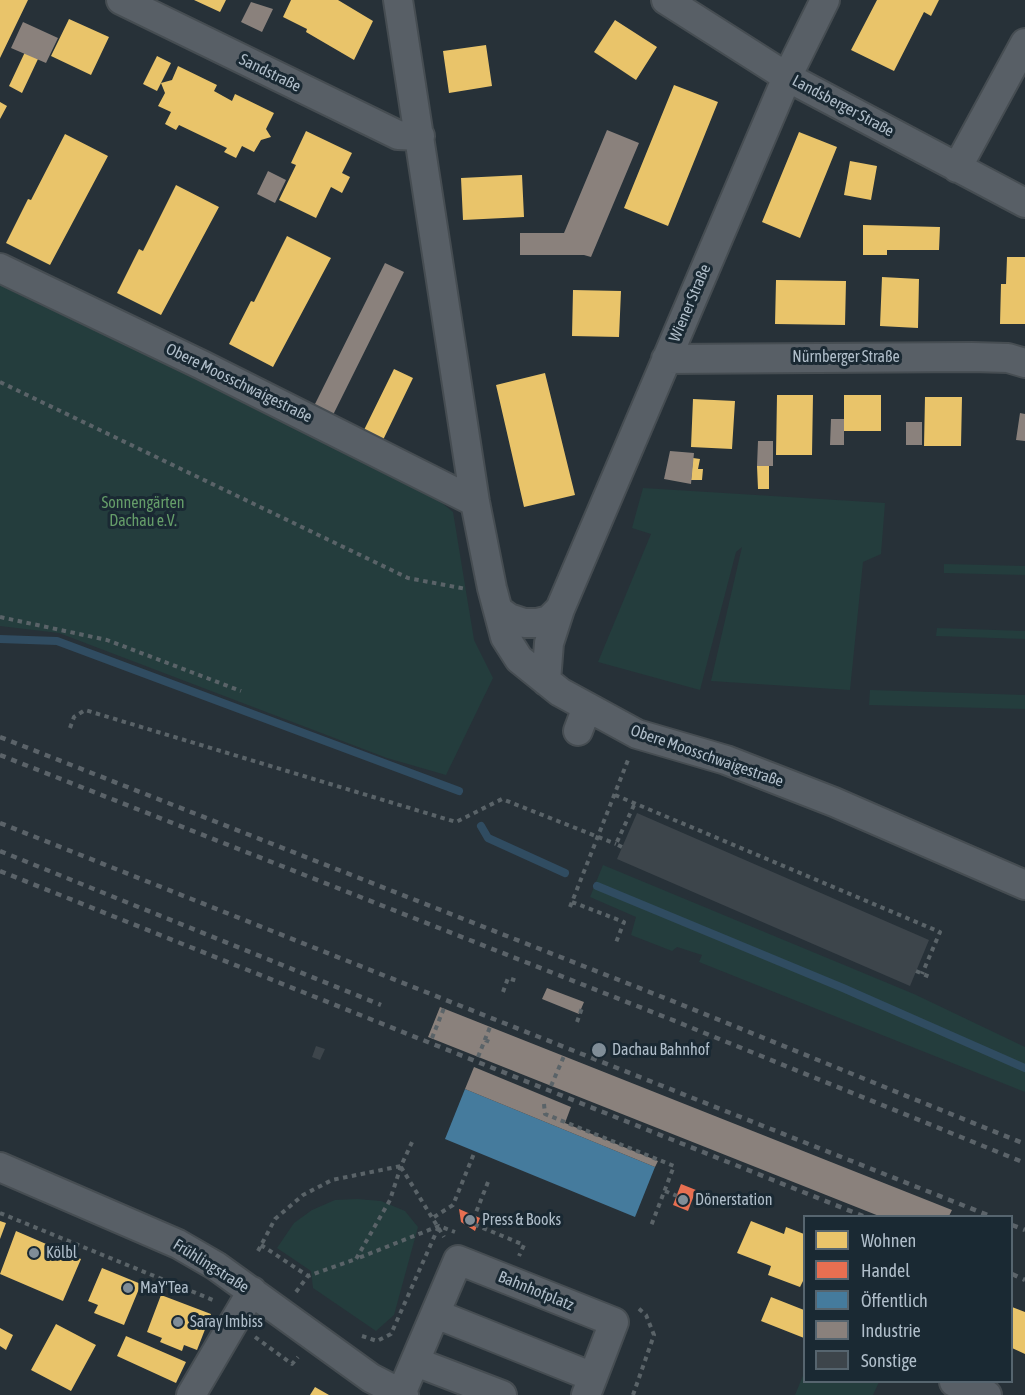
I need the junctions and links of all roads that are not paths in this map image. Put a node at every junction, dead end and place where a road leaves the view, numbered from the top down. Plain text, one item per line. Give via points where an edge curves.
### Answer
1 (121, 0) edge
2 (398, 0) edge
3 (666, 0) edge
4 (825, 0) edge
5 (1025, 43) edge
6 (787, 77) junction
7 (420, 136) junction
8 (957, 168) junction
9 (1025, 202) edge
10 (0, 268) edge
11 (666, 358) junction
12 (1025, 363) edge
13 (475, 502) junction
14 (560, 609) junction
15 (498, 610) junction
16 (546, 681) junction
17 (1025, 885) edge
18 (0, 1167) edge
19 (245, 1302) junction
20 (436, 1314) junction
21 (416, 1362) junction
22 (957, 1383) edge
23 (590, 1386) edge
24 (191, 1395) edge
25 (403, 1395) edge
26 (502, 1395) edge
27 (987, 1395) edge

1 - 7 street, Sandstraße via 398,135
2 - 7 street, Obere Moosschwaigestraße
3 - 6 street, Landsberger Straße
4 - 6 street, Wiener Straße
5 - 8 street
6 - 8 street, Landsberger Straße
6 - 11 street, Wiener Straße
7 - 13 street, Obere Moosschwaigestraße
8 - 9 street, Landsberger Straße
10 - 13 street, Obere Moosschwaigestraße
11 - 12 street, Nürnberger Straße via 972,357 1008,358
11 - 14 street, Wiener Straße
13 - 15 street, Obere Moosschwaigestraße
14 - 15 street via 549,620 537,623 509,618
14 - 16 street, Wiener Straße via 549,643
15 - 16 street, Obere Moosschwaigestraße via 505,637 519,660
16 - 17 street, Obere Moosschwaigestraße via 582,719 726,760
18 - 19 street, Frühlingstraße via 178,1244
19 - 24 street
19 - 25 street, Frühlingstraße
20 - 21 street, Bahnhofplatz
20 - 23 street, Bahnhofplatz
20 - 23 street, Bahnhofplatz via 458,1260 614,1322
21 - 25 street, Bahnhofplatz
21 - 26 street
22 - 27 street

